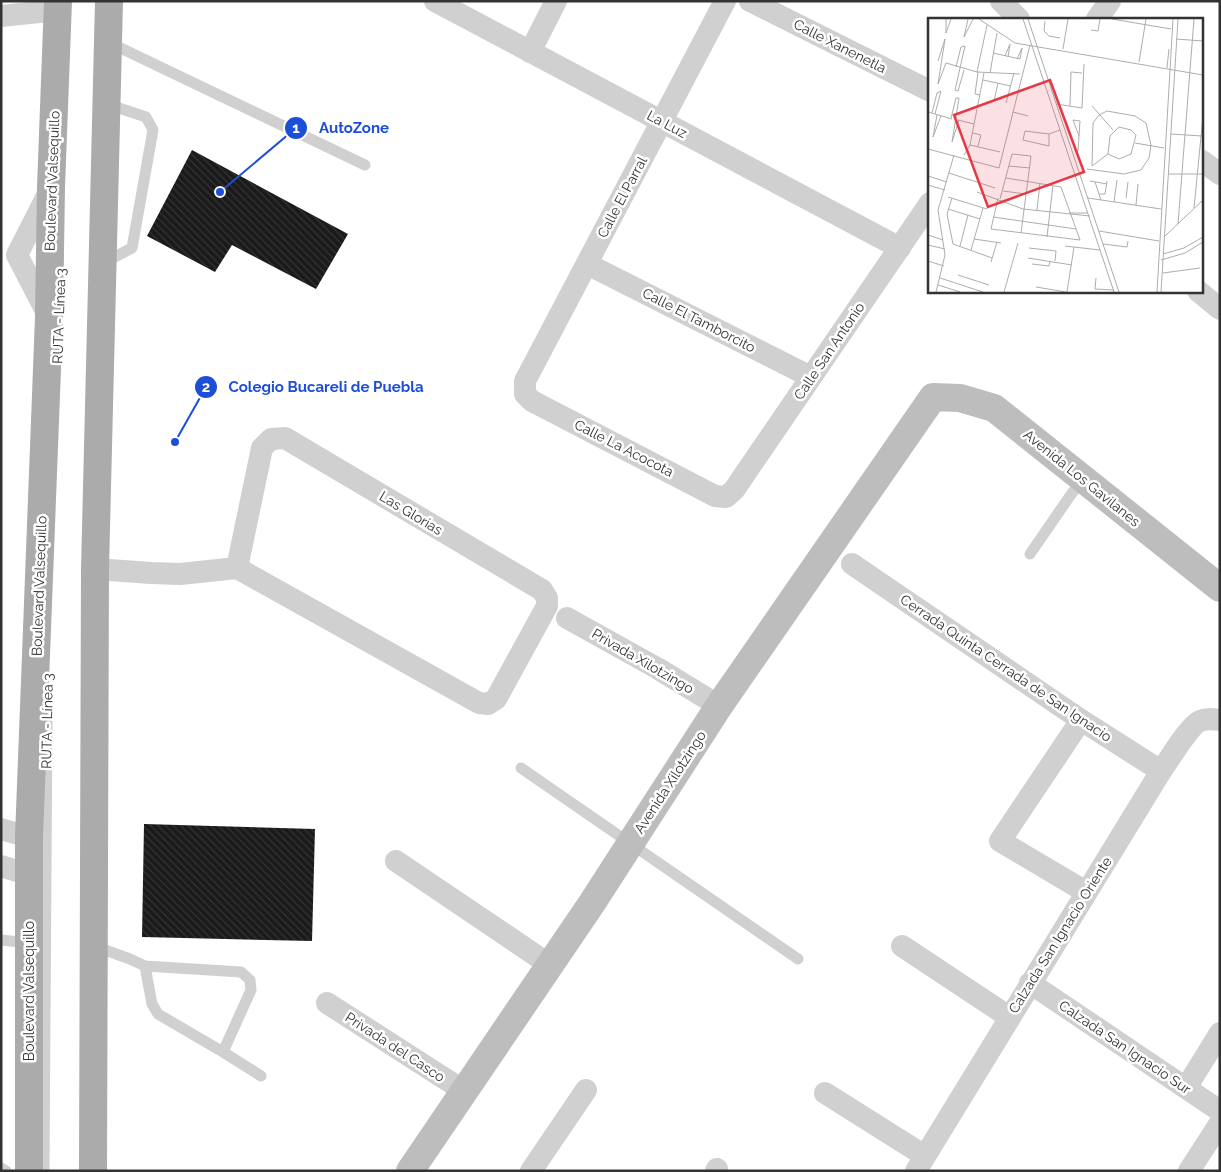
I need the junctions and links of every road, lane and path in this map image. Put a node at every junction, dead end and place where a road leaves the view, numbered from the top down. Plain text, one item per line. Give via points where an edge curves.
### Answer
1 (109, 1) edge
2 (435, 1) edge
3 (556, 1) edge
4 (725, 1) edge
5 (750, 1) edge
6 (1001, 1) edge
7 (1110, 1) edge
8 (61, 4) edge
9 (1, 16) edge
10 (1018, 18) edge
11 (1098, 18) edge
12 (108, 42) junction
13 (530, 52) junction
14 (928, 90) edge
15 (107, 104) junction
16 (662, 121) junction
17 (64, 150) dead end
18 (1204, 162) edge
19 (365, 165) dead end
20 (1220, 174) edge
21 (57, 194) junction
22 (928, 206) edge
23 (900, 248) junction
24 (9, 256) edge
25 (97, 258) junction
26 (586, 264) junction
27 (1199, 292) edge
28 (1220, 309) edge
29 (49, 317) junction
30 (811, 377) junction
31 (524, 394) joint
32 (933, 397) joint
33 (1084, 479) junction
34 (726, 498) joint
35 (1030, 554) dead end
36 (51, 564) dead end
37 (852, 564) dead end
38 (237, 568) junction
39 (96, 569) junction
40 (1220, 588) edge
41 (567, 618) dead end
42 (47, 701) dead end
43 (720, 706) junction
44 (1081, 720) junction
45 (1220, 720) edge
46 (521, 768) dead end
47 (1161, 771) junction
48 (1, 829) edge
49 (29, 837) junction
50 (630, 843) junction
51 (396, 861) dead end
52 (1, 866) edge
53 (29, 875) junction
54 (1086, 892) junction
55 (1, 940) edge
56 (29, 943) junction
57 (94, 946) junction
58 (902, 946) dead end
59 (798, 959) dead end
60 (550, 965) junction
61 (145, 966) junction
62 (1030, 984) junction
63 (327, 1003) dead end
64 (1009, 1017) junction
65 (1220, 1033) edge
66 (223, 1052) junction
67 (261, 1076) dead end
68 (1186, 1088) junction
69 (586, 1090) dead end
70 (464, 1091) junction
71 (825, 1093) dead end
72 (1220, 1111) edge
73 (82, 1121) dead end
74 (1220, 1123) edge
75 (920, 1163) edge
76 (1, 1168) edge
77 (6, 1171) edge
78 (29, 1171) edge
79 (44, 1171) edge
80 (93, 1171) edge
81 (410, 1171) edge
82 (531, 1171) edge
83 (1189, 1171) edge

1 - 12 main road
2 - 13 street, La Luz
3 - 13 street
4 - 16 street, Calle El Parral
5 - 14 street, Calle Xanenetla
6 - 10 street
7 - 11 street
8 - 9 street
8 - 17 lane
8 - 21 main road, Boulevard Valsequillo
12 - 15 main road
12 - 19 lane
13 - 16 street, La Luz
15 - 25 main road
15 - 25 lane via 146,117 153,130 132,248
16 - 23 street, La Luz
16 - 26 street, Calle El Parral
18 - 20 street
21 - 24 street
21 - 29 main road, Boulevard Valsequillo
21 - 36 lane, RUTA - Línea 3
22 - 23 street, Calle San Antonio
23 - 30 street, Calle San Antonio
24 - 29 street
25 - 39 main road
25 - 73 lane
26 - 30 street, Calle El Tamborcito
26 - 31 street, Calle El Parral via 525,381
27 - 28 street
29 - 49 main road, Boulevard Valsequillo
30 - 34 street, Calle San Antonio
31 - 34 street, Calle La Acocota via 715,496
32 - 33 street, Avenida Los Gavilanes via 960,398 994,408
32 - 43 street, Avenida Xilotzingo
33 - 35 lane
33 - 40 street, Avenida Los Gavilanes
37 - 44 street, Cerrada Quinta Cerrada de San Ignacio
38 - 38 street, Las Glorias via 262,448 271,439 285,438 542,590 547,606 496,699 488,704 479,703
38 - 39 street via 180,574
39 - 57 main road
41 - 43 street, Privada Xilotzingo
42 - 79 lane, RUTA - Línea 3
43 - 50 street, Avenida Xilotzingo
44 - 47 street, Cerrada Quinta Cerrada de San Ignacio
44 - 54 street via 1000,841
45 - 47 street, Calzada San Ignacio Oriente via 1199,722
46 - 50 lane
47 - 54 street, Calzada San Ignacio Oriente
48 - 49 street
49 - 53 main road, Boulevard Valsequillo
50 - 59 lane
50 - 60 street, Avenida Xilotzingo
51 - 60 street
52 - 53 street
53 - 56 main road, Boulevard Valsequillo
54 - 62 street, Calzada San Ignacio Oriente
55 - 56 lane
56 - 78 main road, Boulevard Valsequillo
57 - 61 lane
57 - 80 main road
58 - 64 street
60 - 70 street, Avenida Xilotzingo
61 - 66 lane via 152,1004 158,1014
61 - 66 lane via 241,972 250,980 251,990
62 - 64 street, Calzada San Ignacio Oriente
62 - 68 street, Calzada San Ignacio Sur
63 - 70 street, Privada del Casco
64 - 75 street, Calzada San Ignacio Oriente
65 - 68 street
66 - 67 lane
68 - 72 street, Calzada San Ignacio Sur
69 - 82 street
70 - 81 street, Avenida Xilotzingo
71 - 75 street
74 - 83 street
76 - 77 lane

